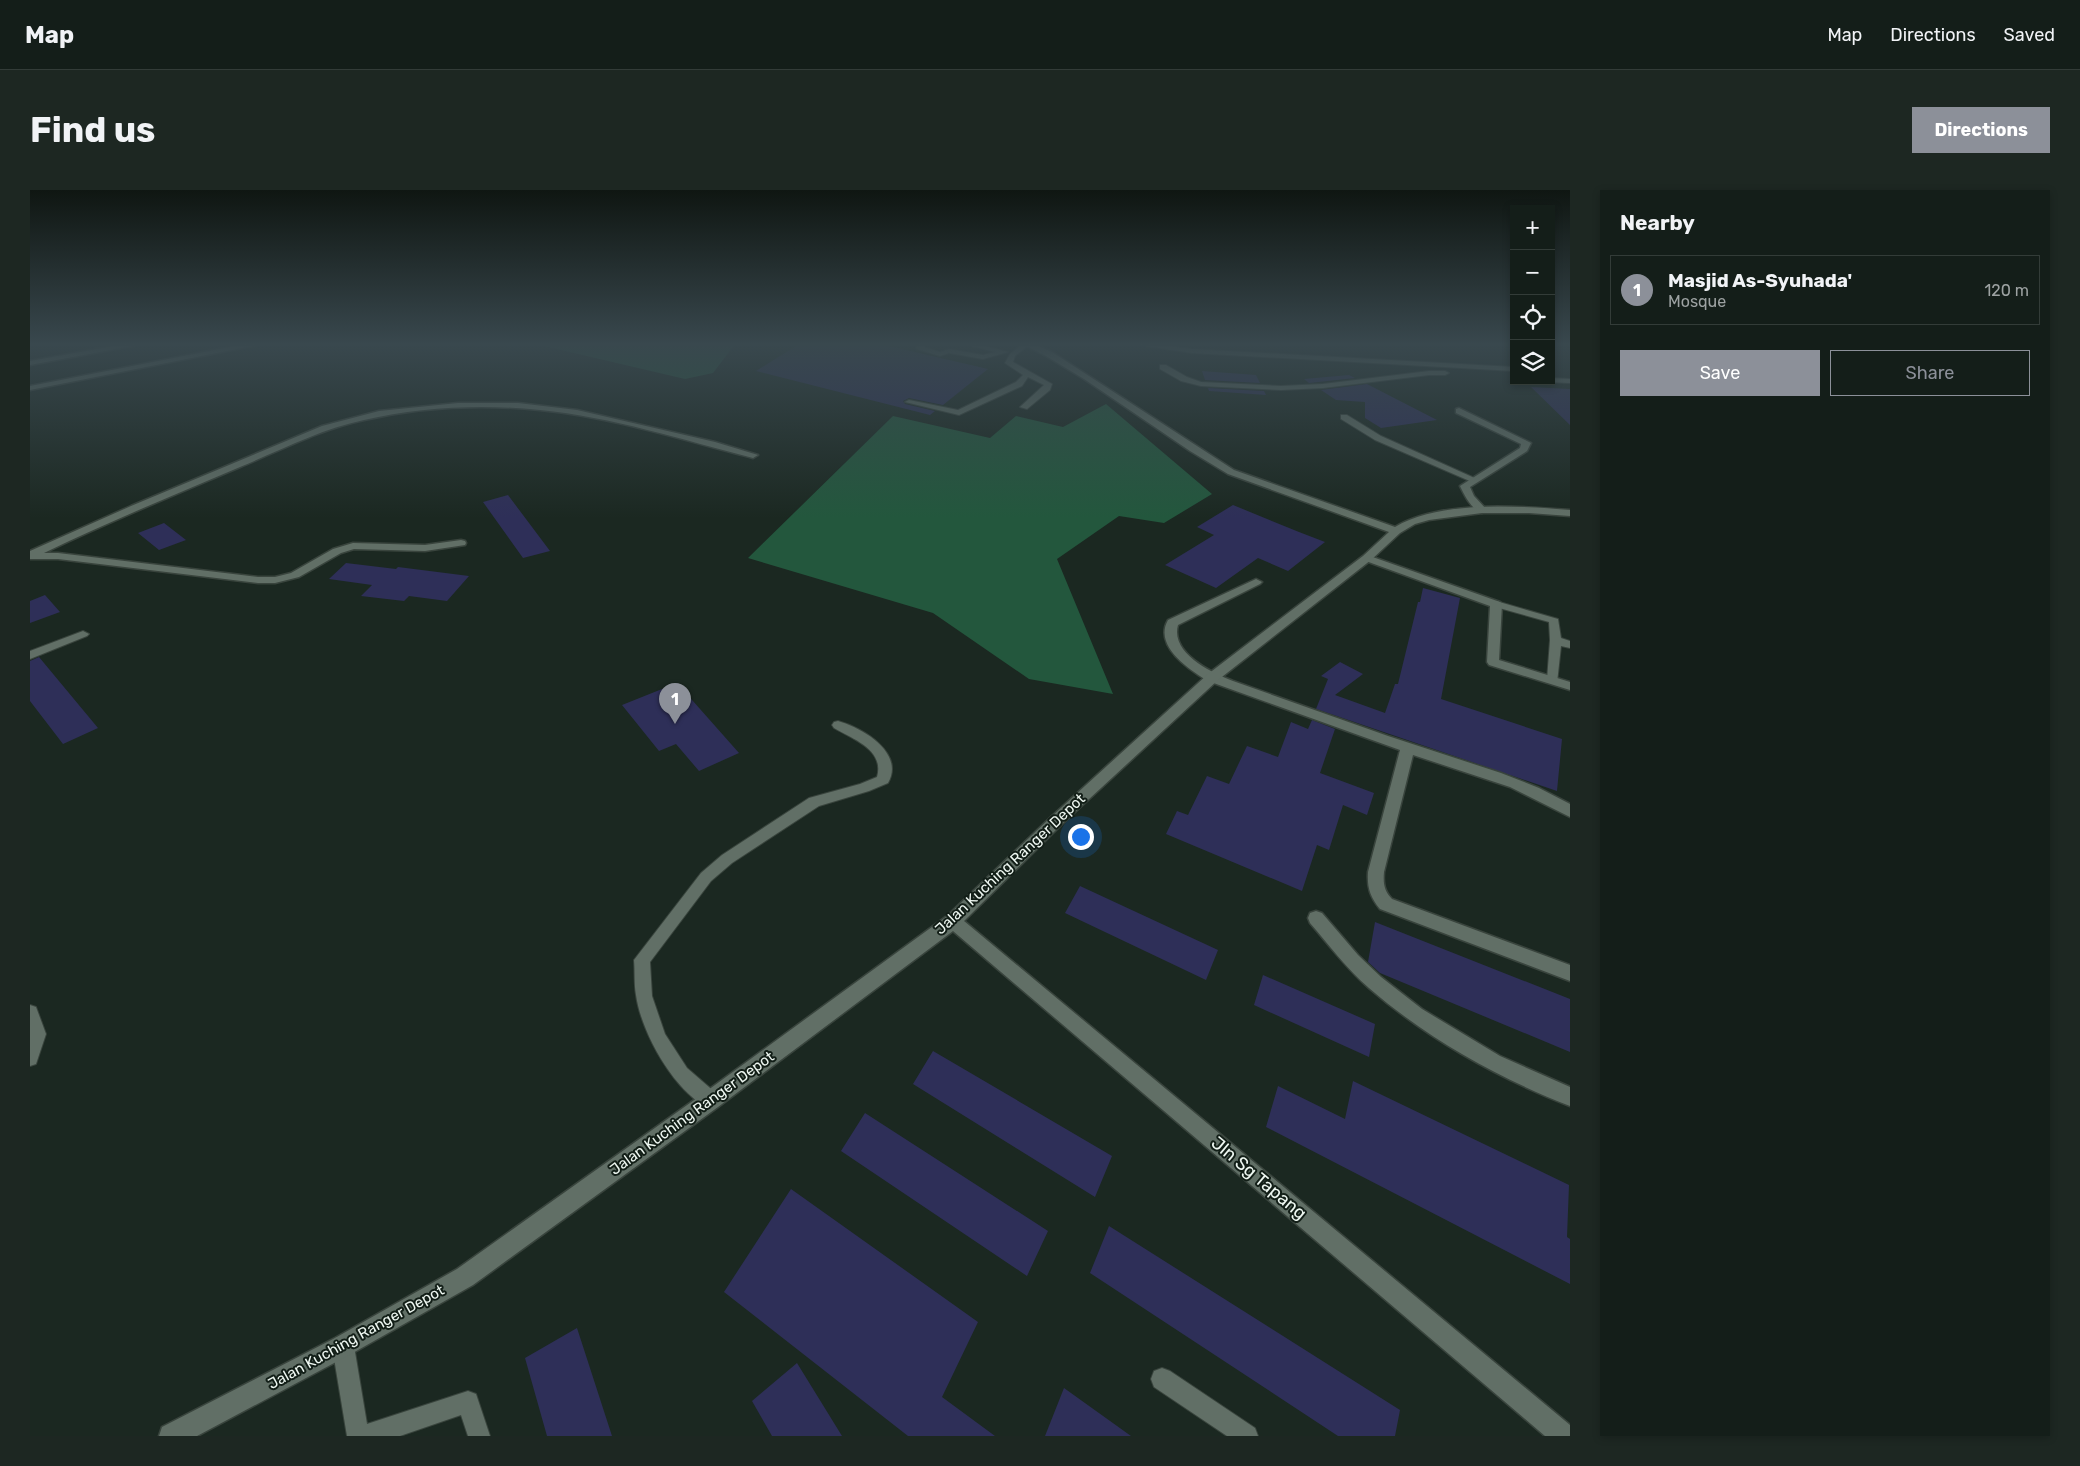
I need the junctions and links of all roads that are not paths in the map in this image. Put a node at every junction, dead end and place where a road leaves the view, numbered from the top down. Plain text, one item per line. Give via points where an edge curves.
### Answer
1 (984, 401) edge
2 (1031, 401) edge
3 (1122, 401) edge
4 (908, 402) dead end
5 (1024, 407) dead end
6 (1459, 411) dead end
7 (1344, 417) dead end
8 (753, 455) dead end
9 (1475, 480) junction
10 (1482, 510) junction
11 (1570, 513) edge
12 (1396, 531) junction
13 (461, 543) dead end
14 (30, 555) edge
15 (1367, 558) junction
16 (1256, 582) dead end
17 (1496, 604) junction
18 (83, 634) dead end
19 (1556, 640) junction
20 (1570, 645) edge
21 (30, 655) edge
22 (1213, 678) junction
23 (1553, 680) junction
24 (1570, 686) edge
25 (838, 725) dead end
26 (1408, 748) junction
27 (1570, 811) edge
28 (1316, 918) dead end
29 (953, 921) junction
30 (1570, 973) edge
31 (30, 1012) edge
32 (30, 1058) edge
33 (1570, 1097) edge
34 (711, 1100) junction
35 (343, 1346) junction
36 (1162, 1380) dead end
37 (171, 1436) edge
38 (358, 1436) edge
39 (366, 1436) edge
40 (479, 1436) edge
41 (1247, 1436) edge
42 (1564, 1436) edge

1 - 4 lane via 959,413
2 - 5 lane
3 - 12 street via 1231,472
6 - 9 street via 1526,444 1524,450
7 - 9 lane via 1378,438
8 - 14 street via 596,416 538,407 454,407 387,413 348,422 275,448
9 - 10 street via 1465,486
10 - 11 street, Jalan Kuching Ranger Depot
10 - 12 street, Jalan Kuching Ranger Depot via 1428,517
12 - 15 street, Jalan Kuching Ranger Depot
13 - 14 street via 425,548 353,546 337,551 295,575 275,580
15 - 17 street
15 - 22 street, Jalan Kuching Ranger Depot
16 - 22 street via 1172,622 1168,629 1169,637 1183,657
17 - 19 lane via 1549,618 1555,625
17 - 23 street via 1493,662
18 - 21 lane
19 - 20 lane
19 - 23 lane
22 - 26 street
22 - 29 street, Jalan Kuching Ranger Depot via 1057,820
23 - 24 street
25 - 34 lane via 881,751 888,770 883,780 814,802 726,859 706,878 642,960 644,996 658,1038 682,1074
26 - 27 street via 1550,798
26 - 30 street via 1376,872 1377,895 1386,904
28 - 33 street via 1352,960 1416,1015 1493,1062
29 - 34 street, Jalan Kuching Ranger Depot
29 - 42 street, Jln Sg Tapang
31 - 32 lane via 38,1034
34 - 35 street, Jalan Kuching Ranger Depot via 465,1277
35 - 37 street, Jalan Kuching Ranger Depot
35 - 38 lane
36 - 41 lane
39 - 40 lane via 468,1402

